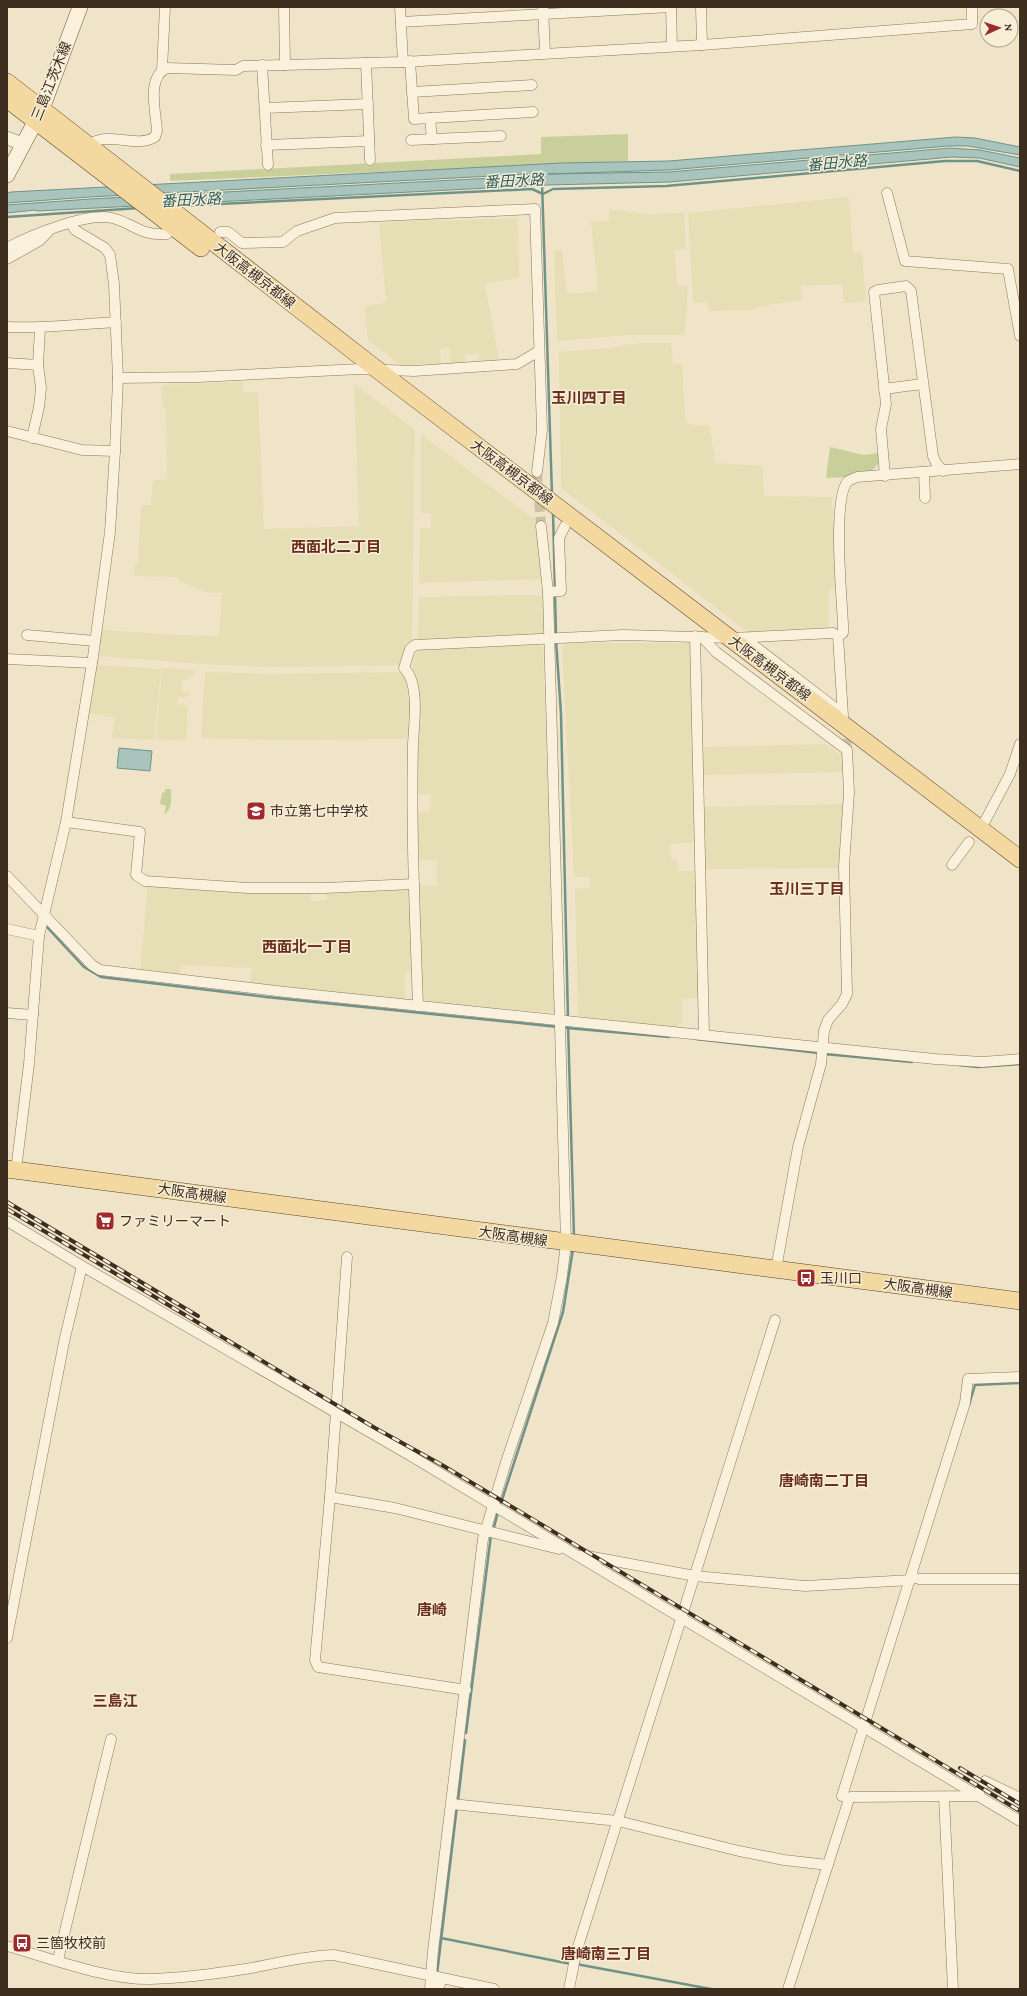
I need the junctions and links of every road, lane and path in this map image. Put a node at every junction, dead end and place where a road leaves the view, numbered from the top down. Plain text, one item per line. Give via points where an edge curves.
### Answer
1 (80, 7) edge
2 (165, 7) edge
3 (284, 7) edge
4 (400, 7) edge
5 (671, 7) edge
6 (701, 7) edge
7 (972, 7) edge
8 (543, 10) edge
9 (401, 22) junction
10 (672, 46) junction
11 (702, 46) junction
12 (545, 53) junction
13 (407, 61) junction
14 (366, 63) junction
15 (285, 65) junction
16 (262, 66) junction
17 (162, 70) junction
18 (7, 82) edge
19 (532, 85) dead end
20 (412, 92) junction
21 (7, 99) edge
22 (368, 104) junction
23 (264, 108) junction
24 (533, 112) dead end
25 (39, 115) junction
26 (430, 118) junction
27 (501, 136) dead end
28 (7, 138) edge
29 (432, 139) junction
30 (411, 140) dead end
31 (369, 141) junction
32 (23, 144) junction
33 (89, 145) junction
34 (266, 145) junction
35 (370, 160) dead end
36 (268, 166) dead end
37 (7, 175) edge
38 (888, 193) dead end
39 (71, 223) junction
40 (49, 230) junction
41 (220, 232) dead end
42 (167, 234) dead end
43 (7, 248) edge
44 (7, 259) edge
45 (116, 322) junction
46 (7, 327) edge
47 (40, 329) junction
48 (1020, 336) edge
49 (539, 351) junction
50 (7, 363) edge
51 (38, 365) junction
52 (360, 370) junction
53 (379, 371) junction
54 (118, 378) junction
55 (922, 384) junction
56 (884, 389) junction
57 (7, 431) edge
58 (32, 438) junction
59 (115, 451) junction
60 (1020, 464) edge
61 (944, 471) junction
62 (537, 472) tunnel mouth
63 (924, 472) junction
64 (885, 476) junction
65 (925, 498) dead end
66 (541, 526) tunnel mouth
67 (565, 526) junction
68 (548, 592) junction
69 (27, 635) dead end
70 (838, 636) junction
71 (704, 637) junction
72 (550, 638) junction
73 (738, 638) junction
74 (95, 641) junction
75 (7, 659) edge
76 (92, 663) junction
77 (1020, 744) edge
78 (985, 821) dead end
79 (66, 822) junction
80 (969, 842) dead end
81 (1020, 859) edge
82 (952, 865) dead end
83 (1020, 873) edge
84 (7, 876) edge
85 (414, 884) junction
86 (43, 913) junction
87 (7, 929) edge
88 (38, 936) junction
89 (418, 1006) junction
90 (7, 1013) edge
91 (34, 1015) junction
92 (560, 1020) junction
93 (704, 1035) junction
94 (822, 1047) junction
95 (1020, 1059) edge
96 (12, 1169) edge
97 (7, 1220) edge
98 (566, 1242) junction
99 (347, 1257) dead end
100 (82, 1266) junction
101 (776, 1269) junction
102 (1020, 1301) edge
103 (775, 1320) dead end
104 (1020, 1378) edge
105 (335, 1412) junction
106 (330, 1496) junction
107 (493, 1506) junction
108 (486, 1530) junction
109 (570, 1552) junction
110 (695, 1576) junction
111 (912, 1579) junction
112 (1020, 1579) edge
113 (681, 1619) junction
114 (7, 1638) edge
115 (466, 1690) junction
116 (864, 1728) junction
117 (111, 1739) dead end
118 (977, 1796) junction
119 (944, 1797) junction
120 (1020, 1798) edge
121 (849, 1799) junction
122 (452, 1804) junction
123 (618, 1821) junction
124 (1020, 1821) edge
125 (828, 1865) junction
126 (7, 1946) edge
127 (58, 1960) junction
128 (436, 1977) junction
129 (430, 1989) edge
130 (440, 1989) edge
131 (494, 1989) edge
132 (569, 1989) edge
133 (788, 1989) edge
134 (953, 1989) edge

1 - 25 main road, 三島江茨木線
2 - 17 street
3 - 15 street
4 - 9 street
5 - 8 street
5 - 10 street
6 - 11 street
7 - 11 street via 972,24
8 - 9 street
8 - 12 street
9 - 13 street
10 - 11 street
10 - 12 street
12 - 13 street
13 - 14 street
13 - 20 street
14 - 15 street
14 - 22 street
15 - 16 street
16 - 17 street via 243,66 236,70
16 - 23 street
17 - 33 street via 155,79 155,138 148,141 105,139
18 - 25 main road, 大阪高槻京都線
19 - 20 street
20 - 26 street via 414,120
21 - 25 main road, 大阪高槻京都線
22 - 23 street
22 - 31 street
23 - 34 street
24 - 26 street
25 - 32 main road, 三島江茨木線
25 - 33 main road, 大阪高槻京都線
25 - 52 main road, 大阪高槻京都線 via 108,176
26 - 29 street
27 - 29 street
28 - 32 street
29 - 30 street
31 - 34 street
31 - 35 street
32 - 37 main road, 三島江茨木線
33 - 53 main road, 大阪高槻京都線
34 - 36 street
38 - 48 street via 905,261 1008,269
39 - 40 street
39 - 42 street via 85,219 111,218 147,234
39 - 45 street via 75,230 105,248 110,255
40 - 43 street
40 - 44 street via 39,242
41 - 49 street via 228,232 242,243 283,242 297,231 335,218 535,209
45 - 47 street via 56,325
45 - 54 street
46 - 47 street
47 - 51 street
49 - 53 street via 517,364
49 - 62 street via 542,430
50 - 51 street
51 - 58 street via 41,388
52 - 53 street
52 - 54 street
52 - 67 main road, 大阪高槻京都線
53 - 73 main road, 大阪高槻京都線
54 - 59 street
55 - 56 street
55 - 56 street via 911,291 906,286 874,292
55 - 61 street via 933,456
56 - 64 street via 886,404 881,429
57 - 58 street
58 - 59 street via 82,450
59 - 74 street via 110,532
60 - 61 street
61 - 63 street
63 - 64 street
63 - 65 street
64 - 70 street via 851,479 846,483 842,494 839,515 843,632
66 - 68 street
67 - 68 street via 559,538 561,592
67 - 71 main road, 大阪高槻京都線
68 - 72 street
69 - 74 street
70 - 73 street via 833,633
70 - 73 street via 843,716
71 - 72 street via 624,635
71 - 73 street
71 - 83 main road, 大阪高槻京都線
71 - 93 street
71 - 94 street via 716,652 847,750 849,792 844,866 847,994 828,1020
72 - 85 street via 414,645 410,649 404,668 410,673 415,703 412,801
72 - 92 street
73 - 81 main road, 大阪高槻京都線
74 - 76 street
75 - 76 street
76 - 79 street
77 - 78 street via 1010,774
79 - 85 street via 140,832 136,875 144,880 248,888
79 - 86 street
80 - 82 street
84 - 86 street
85 - 89 street
86 - 88 street
86 - 89 street via 92,965 100,970
87 - 88 street
88 - 91 street
89 - 92 street
90 - 91 street
91 - 96 street
92 - 93 street
92 - 98 street
93 - 94 street
94 - 95 street via 962,1061
94 - 101 street via 821,1064 798,1147
96 - 98 main road, 大阪高槻線
97 - 100 street
98 - 101 main road, 大阪高槻線
98 - 107 street via 553,1323
99 - 105 street
100 - 105 street
100 - 114 street via 64,1342
101 - 102 main road, 大阪高槻線
103 - 110 street
104 - 111 street via 968,1379 965,1403
105 - 106 street
105 - 107 street
106 - 108 street via 395,1508
106 - 115 street via 315,1660 318,1667
107 - 108 street
107 - 109 street
108 - 109 street
108 - 115 street
109 - 110 street
109 - 113 street
110 - 111 street via 805,1586
110 - 113 street
111 - 112 street
111 - 116 street
113 - 116 street
113 - 123 street
115 - 122 street
116 - 118 street
116 - 121 street via 842,1796
117 - 127 street
118 - 119 street
118 - 120 street via 985,1781
118 - 124 street
119 - 121 street
119 - 134 street
121 - 125 street
122 - 123 street
122 - 128 street via 433,1951
123 - 125 street via 739,1851
123 - 132 street via 576,1953
125 - 133 street
126 - 127 street
127 - 128 street via 94,1971 151,1979 245,1969 310,1956 334,1955
128 - 129 street
128 - 130 street
128 - 131 street

